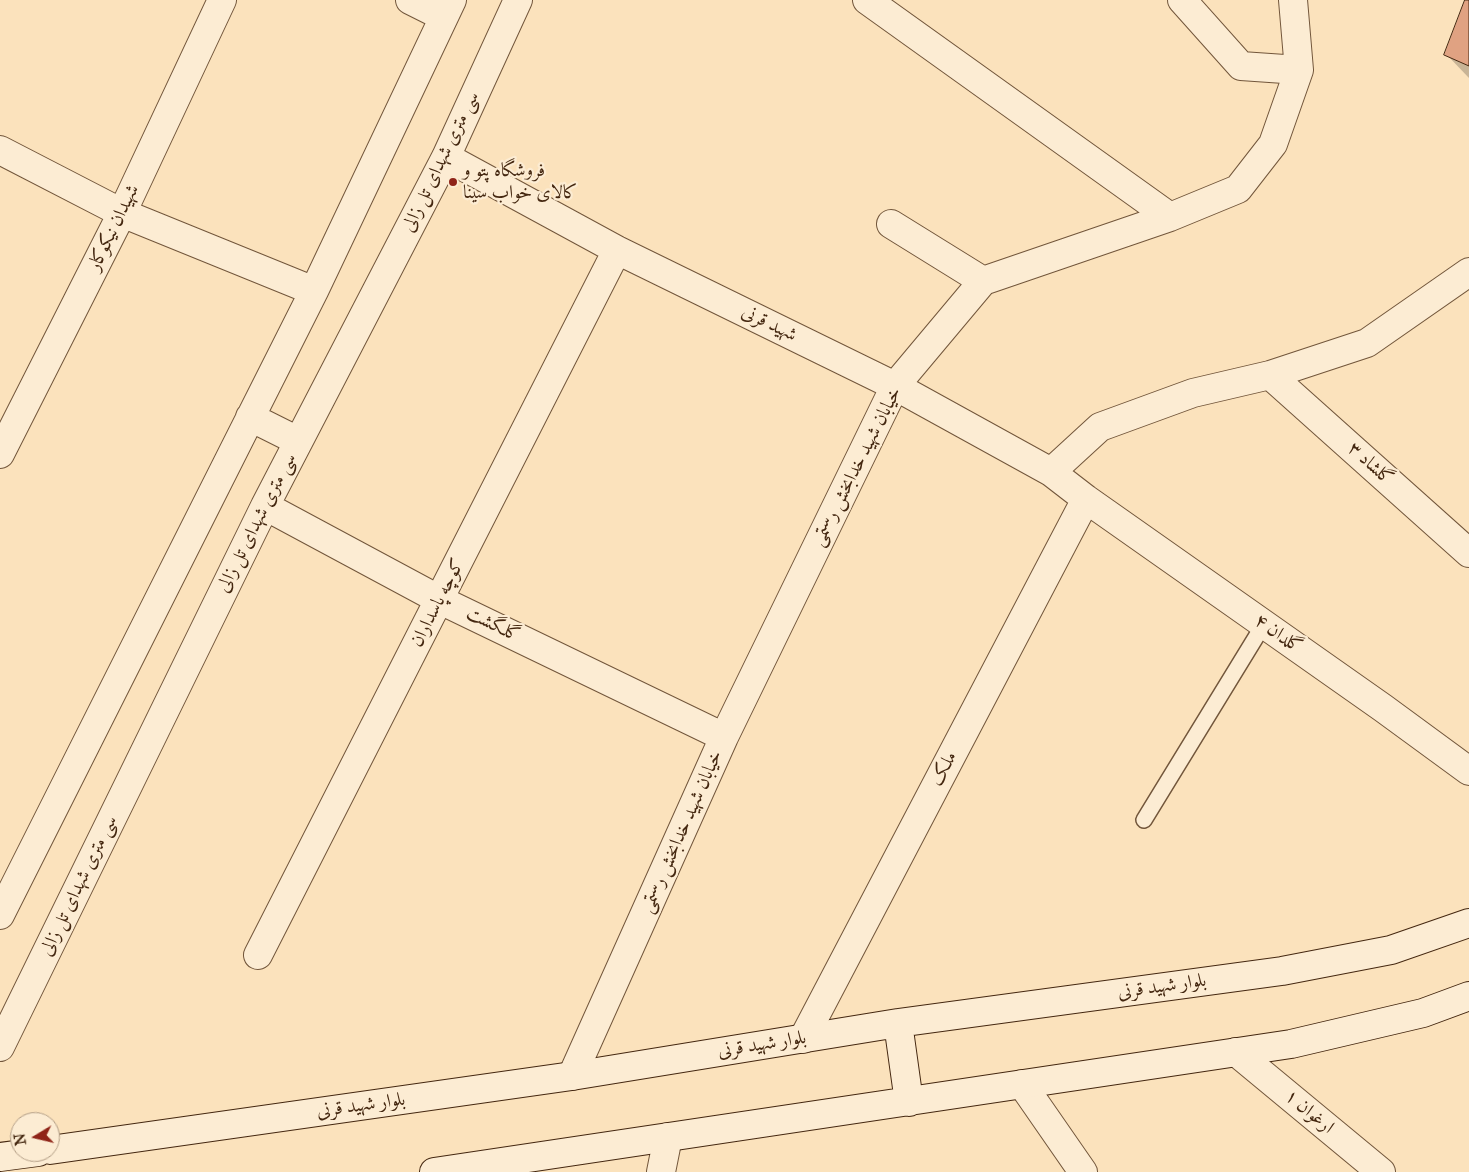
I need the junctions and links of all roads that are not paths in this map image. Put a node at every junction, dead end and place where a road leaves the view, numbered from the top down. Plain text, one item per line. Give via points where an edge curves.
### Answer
1 (222, 0) edge
2 (410, 0) edge
3 (518, 0) edge
4 (867, 0) edge
5 (1182, 0) edge
6 (1293, 0) edge
7 (448, 9) edge
8 (1299, 70) junction
9 (0, 150) edge
10 (446, 157) junction
11 (122, 213) junction
12 (1170, 217) junction
13 (891, 224) dead end
14 (617, 250) junction
15 (1469, 272) edge
16 (983, 281) junction
17 (314, 292) junction
18 (1270, 375) junction
19 (896, 386) junction
20 (250, 417) junction
21 (298, 441) junction
22 (0, 454) edge
23 (1051, 472) junction
24 (1086, 499) junction
25 (265, 506) junction
26 (1469, 553) edge
27 (440, 600) junction
28 (1264, 624) junction
29 (724, 737) junction
30 (1469, 771) edge
31 (1144, 820) dead end
32 (3, 899) edge
33 (1469, 924) edge
34 (258, 955) dead end
35 (1469, 996) edge
36 (898, 1023) junction
37 (803, 1039) junction
38 (0, 1047) edge
39 (1236, 1052) junction
40 (572, 1076) junction
41 (1022, 1084) junction
42 (908, 1102) junction
43 (668, 1137) junction
44 (60, 1149) edge
45 (1083, 1170) edge
46 (434, 1172) edge
47 (661, 1172) edge
48 (1381, 1172) edge

1 - 11 street, شهیدان نیکوکار
2 - 7 street
3 - 10 street, سی متری شهدای تل زالی
4 - 12 street
5 - 8 street via 1241,66
6 - 8 street
7 - 17 street
8 - 12 street via 1273,144 1238,189
9 - 11 street
10 - 14 street, شهید قرنی
10 - 21 street, سی متری شهدای تل زالی
11 - 17 street
11 - 22 street, شهیدان نیکوکار
12 - 16 street
13 - 16 street
14 - 19 street, شهید قرنی
14 - 27 street, کوچه پاسداران
15 - 18 street via 1367,344
16 - 19 street, خیابان شهید خدابخش رستمی
17 - 20 street
18 - 23 street via 1193,393 1100,427
18 - 26 street, گلشاد ۳
19 - 23 street, شهید قرنی
19 - 29 street, خیابان شهید خدابخش رستمی
20 - 21 street
20 - 32 street
21 - 25 street, سی متری شهدای تل زالی
23 - 24 street, شهید قرنی
24 - 28 street, گلدان ۴
24 - 37 street, ملک
25 - 27 street, گلگشت
25 - 38 street, سی متری شهدای تل زالی
27 - 29 street, گلگشت
27 - 34 street, کوچه پاسداران
28 - 30 street, گلدان ۴
28 - 31 lane
29 - 40 street, خیابان شهید خدابخش رستمی
33 - 36 street, بلوار شهید قرنی via 1392,950 1282,971
35 - 39 street via 1423,1013 1290,1044
36 - 37 street, بلوار شهید قرنی
36 - 42 street
37 - 40 street, بلوار شهید قرنی
39 - 41 street
39 - 48 street, ارغوان ۱
40 - 44 street, بلوار شهید قرنی
41 - 42 street
41 - 45 street
42 - 43 street
43 - 46 street
43 - 47 street

